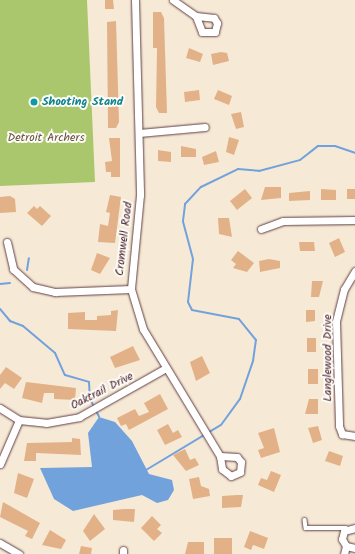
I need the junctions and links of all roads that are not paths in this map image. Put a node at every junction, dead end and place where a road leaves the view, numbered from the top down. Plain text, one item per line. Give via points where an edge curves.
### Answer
1 (135, 0) edge
2 (173, 0) edge
3 (196, 16) dead end
4 (205, 127) dead end
5 (139, 132) junction
6 (355, 220) edge
7 (260, 229) dead end
8 (7, 242) dead end
9 (355, 271) edge
10 (131, 289) junction
11 (166, 368) junction
12 (0, 408) edge
13 (19, 420) junction
14 (355, 436) edge
15 (220, 456) dead end
16 (0, 464) edge
17 (305, 520) dead end
18 (351, 528) edge
19 (0, 543) edge
20 (346, 546) junction
21 (355, 548) edge
22 (18, 554) edge
23 (344, 554) edge

1 - 5 street, Cromwell Road
2 - 3 street
4 - 5 street
5 - 10 street, Cromwell Road via 140,216 131,259
6 - 7 street via 283,221
8 - 10 street via 13,269 33,287 55,292
9 - 14 street, Langlewood Drive via 344,289 336,322 339,426 342,434
10 - 11 street, Cromwell Road via 140,324
11 - 13 street, Oaktrail Drive via 79,417 46,423
11 - 15 street, Cromwell Road
12 - 13 street, Oaktrail Drive
13 - 16 street
17 - 18 lane via 306,528
18 - 20 street via 342,539
19 - 22 street
20 - 21 street
20 - 23 street

